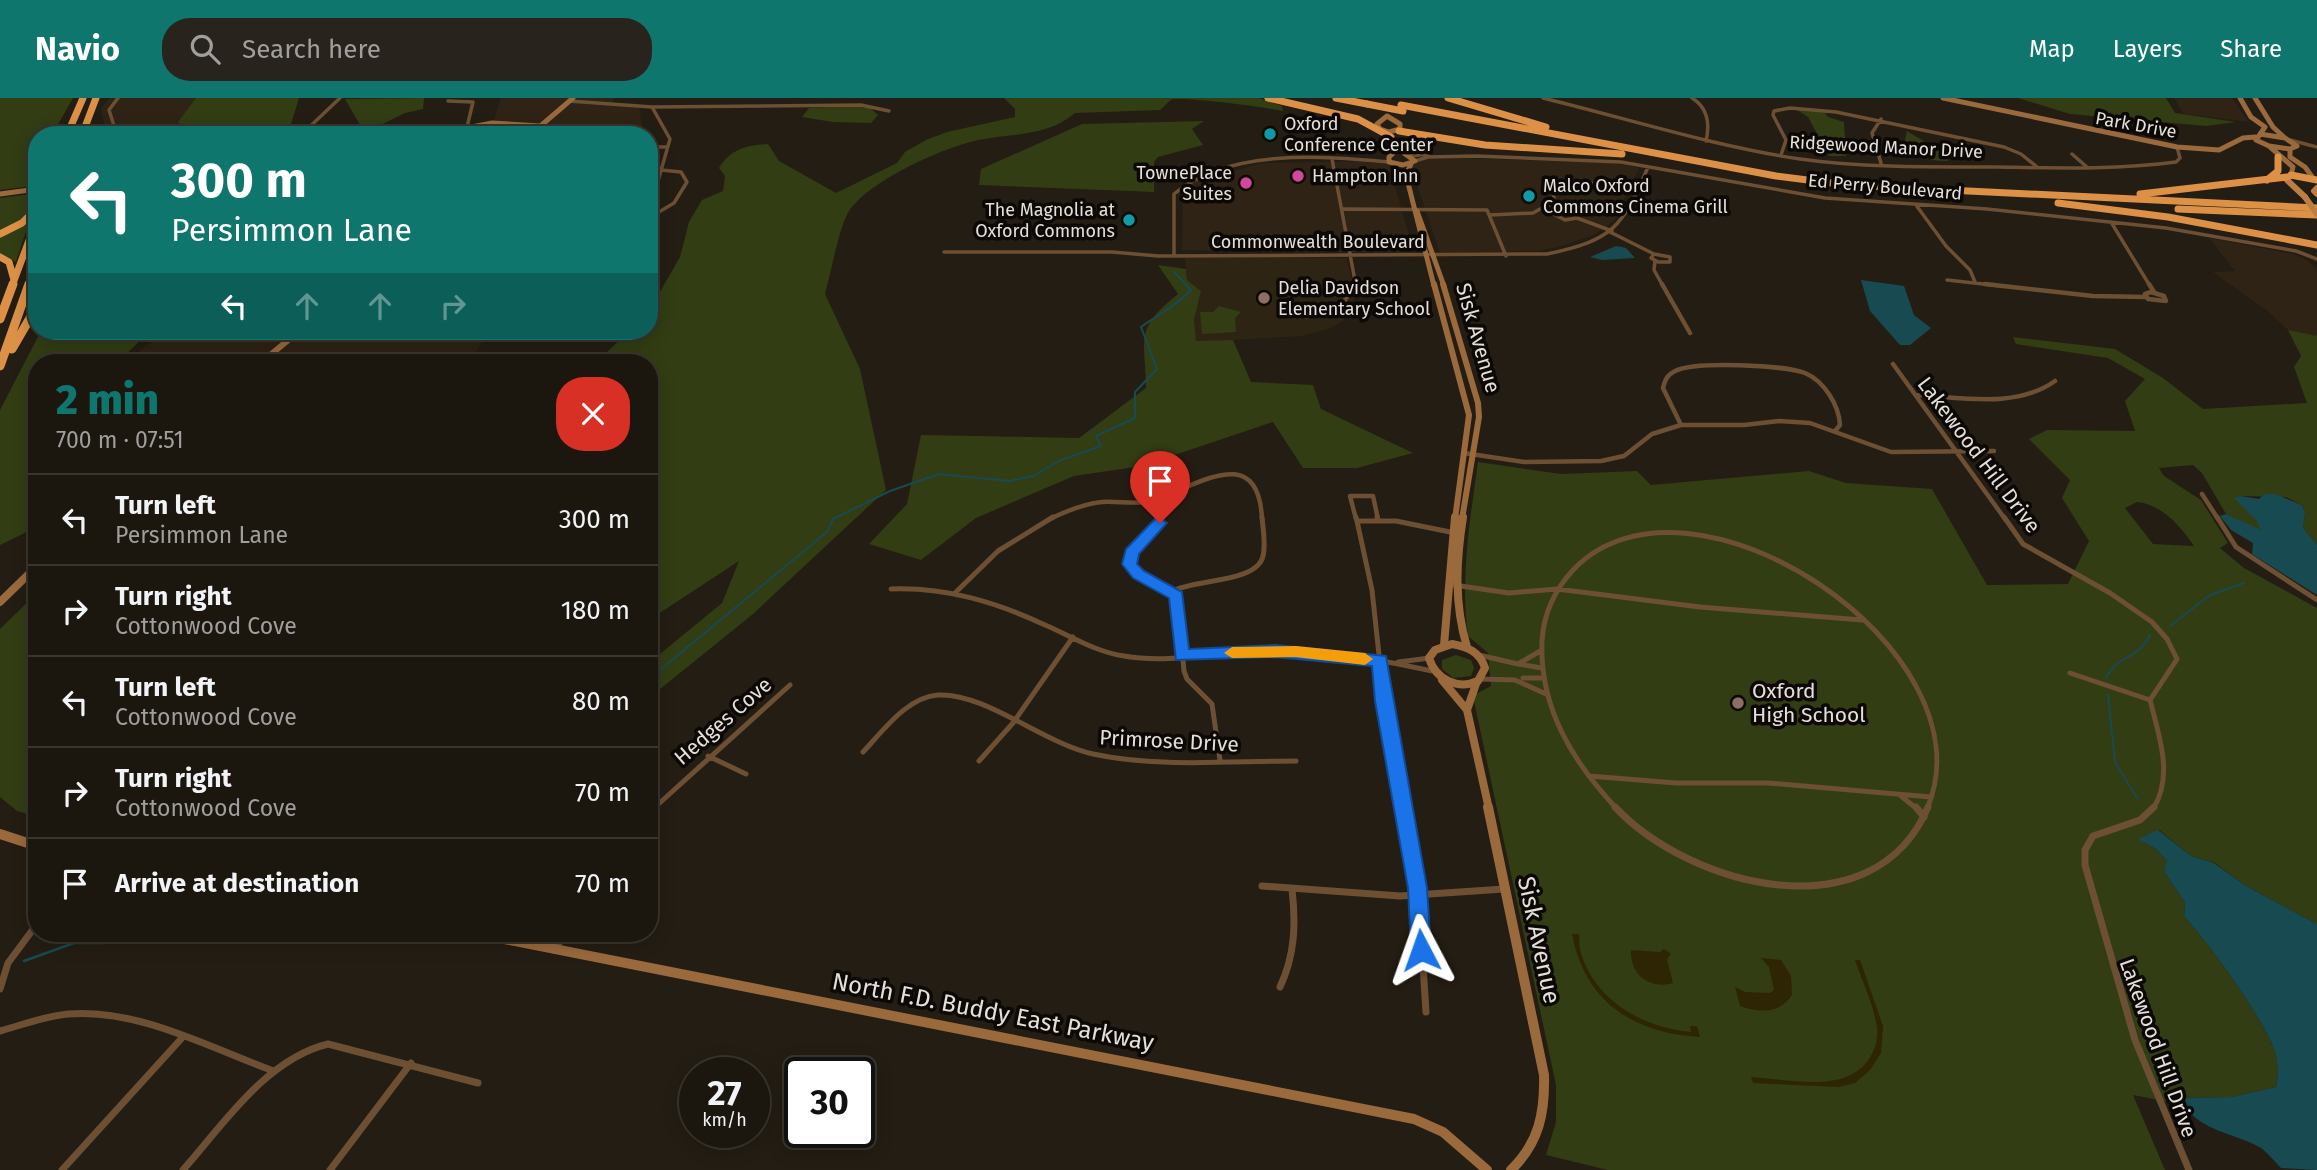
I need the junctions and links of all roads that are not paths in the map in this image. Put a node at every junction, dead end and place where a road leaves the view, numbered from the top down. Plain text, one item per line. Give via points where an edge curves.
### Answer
1 (83, 98) edge
2 (96, 98) edge
3 (118, 98) edge
4 (340, 98) edge
5 (1268, 98) edge
6 (1336, 98) edge
7 (1380, 98) edge
8 (1448, 98) edge
9 (1543, 98) edge
10 (1692, 98) edge
11 (1943, 98) edge
12 (2240, 98) edge
13 (2255, 98) edge
14 (571, 100) edge
15 (1365, 100) edge
16 (449, 102) dead end
17 (652, 107) junction
18 (1402, 108) junction
19 (889, 111) dead end
20 (1387, 116) junction
21 (550, 118) junction
22 (1358, 119) junction
23 (1881, 119) junction
24 (522, 124) junction
25 (71, 126) edge
26 (85, 126) edge
27 (114, 126) edge
28 (310, 126) edge
29 (467, 126) edge
30 (473, 126) edge
31 (525, 126) edge
32 (540, 126) joint
33 (1378, 126) junction
34 (1419, 133) junction
35 (2258, 138) junction
36 (1394, 139) junction
37 (2288, 139) junction
38 (1706, 141) junction
39 (668, 146) junction
40 (2269, 146) junction
41 (658, 147) edge
42 (2177, 147) junction
43 (2317, 147) edge
44 (1630, 149) junction
45 (2293, 149) junction
46 (1426, 154) junction
47 (2072, 154) dead end
48 (1781, 155) junction
49 (1448, 156) junction
50 (1641, 156) junction
51 (2278, 157) junction
52 (1332, 159) junction
53 (1391, 159) junction
54 (1411, 159) junction
55 (1881, 163) junction
56 (1648, 167) junction
57 (2038, 167) junction
58 (2088, 168) junction
59 (661, 170) junction
60 (1406, 175) junction
61 (2289, 176) junction
62 (2315, 179) edge
63 (2266, 180) junction
64 (658, 181) dead end
65 (2317, 188) edge
66 (1639, 189) junction
67 (28, 191) edge
68 (0, 194) edge
69 (2317, 194) edge
70 (2044, 196) junction
71 (2056, 203) junction
72 (1916, 205) junction
73 (1544, 207) junction
74 (2317, 208) edge
75 (1343, 209) junction
76 (1416, 209) junction
77 (658, 213) edge
78 (1490, 215) junction
79 (2317, 215) edge
80 (28, 217) edge
81 (1576, 219) junction
82 (2111, 222) junction
83 (1610, 232) junction
84 (0, 234) edge
85 (28, 243) edge
86 (2317, 246) edge
87 (944, 252) dead end
88 (1654, 254) junction
89 (1174, 256) junction
90 (1352, 256) junction
91 (1430, 256) junction
92 (1506, 256) junction
93 (0, 257) edge
94 (2317, 259) edge
95 (1655, 261) junction
96 (1947, 280) dead end
97 (14, 281) junction
98 (1975, 283) junction
99 (28, 289) edge
100 (2154, 292) junction
101 (2146, 297) junction
102 (1306, 317) dead end
103 (0, 318) edge
104 (28, 321) edge
105 (1689, 333) dead end
106 (288, 340) edge
107 (272, 354) edge
108 (1893, 363) dead end
109 (0, 368) edge
110 (2055, 381) dead end
111 (1916, 396) junction
112 (1681, 425) junction
113 (1835, 432) junction
114 (1955, 452) junction
115 (1994, 452) dead end
116 (1464, 453) junction
117 (1473, 454) junction
118 (2202, 494) dead end
119 (1150, 501) junction
120 (1378, 520) junction
121 (1357, 521) junction
122 (1453, 532) junction
123 (1461, 534) junction
124 (28, 575) edge
125 (1448, 583) junction
126 (1457, 585) junction
127 (891, 589) dead end
128 (1556, 589) junction
129 (1173, 591) junction
130 (955, 593) junction
131 (1838, 598) junction
132 (2317, 600) edge
133 (0, 602) edge
134 (1834, 617) junction
135 (1864, 621) junction
136 (1073, 637) junction
137 (1444, 645) junction
138 (1467, 647) junction
139 (1542, 650) junction
140 (1479, 655) junction
141 (1181, 656) junction
142 (1430, 658) junction
143 (1380, 660) junction
144 (1398, 662) junction
145 (1518, 664) junction
146 (1542, 667) junction
147 (1432, 671) junction
148 (2070, 673) dead end
149 (1513, 678) junction
150 (1544, 678) junction
151 (1442, 680) junction
152 (1479, 680) junction
153 (790, 685) dead end
154 (1548, 695) junction
155 (2151, 700) junction
156 (1467, 710) junction
157 (1013, 723) junction
158 (863, 752) dead end
159 (708, 756) junction
160 (1220, 760) junction
161 (979, 761) dead end
162 (1296, 761) dead end
163 (746, 774) dead end
164 (1588, 776) junction
165 (1895, 794) junction
166 (1931, 797) junction
167 (658, 804) edge
168 (1924, 817) junction
169 (0, 834) edge
170 (28, 843) edge
171 (1262, 886) dead end
172 (1292, 889) junction
173 (1507, 889) junction
174 (1418, 896) junction
175 (28, 936) edge
176 (523, 942) edge
177 (560, 942) edge
178 (556, 948) junction
179 (1280, 987) dead end
180 (0, 989) edge
181 (1426, 1012) dead end
182 (0, 1031) edge
183 (181, 1039) junction
184 (411, 1063) junction
185 (274, 1072) junction
186 (478, 1083) dead end
187 (62, 1170) edge
188 (183, 1170) edge
189 (330, 1170) edge
190 (1487, 1170) edge
191 (1511, 1170) edge
192 (2189, 1170) edge

1 - 25 highway
2 - 26 highway
3 - 27 street via 109,110
4 - 28 street
5 - 22 highway
6 - 15 highway
7 - 20 street
8 - 44 highway
9 - 38 street, Ridgewood Manor Drive
10 - 38 street via 1702,106 1710,128
11 - 42 street, Park Drive
12 - 35 street via 2251,117 2265,127
13 - 37 street via 2273,127
14 - 17 street
14 - 21 street
15 - 18 highway, bridge
16 - 29 street via 473,102
17 - 19 street via 860,105
17 - 39 street via 670,139
18 - 44 highway
18 - 50 highway
20 - 33 street
20 - 36 street via 1400,124
21 - 24 street
21 - 32 street
22 - 33 highway
22 - 36 highway
23 - 48 street via 1836,109 1777,109 1773,115 1786,140
23 - 55 street via 1871,133
23 - 57 street via 2009,149
24 - 30 street
24 - 31 street
24 - 32 street
33 - 36 street
34 - 36 highway
34 - 36 highway
34 - 50 highway via 1485,145
35 - 37 street
35 - 40 street
35 - 42 street, Park Drive via 2241,139 2219,150
36 - 46 street
36 - 53 street
36 - 54 street
37 - 43 street
37 - 45 street via 2296,144
38 - 48 street, Ridgewood Manor Drive
39 - 41 street
39 - 59 street
40 - 45 street
40 - 51 street
42 - 58 street, Ridgewood Manor Drive via 2180,158 2168,165
43 - 45 street
44 - 70 highway via 1835,184
45 - 62 street via 2290,157
46 - 49 street
46 - 54 street
47 - 58 street
48 - 55 street, Ridgewood Manor Drive
49 - 54 street
49 - 56 street, Ed Perry Boulevard via 1613,161
50 - 71 highway via 1831,190
51 - 61 street via 2293,167
51 - 63 highway via 2278,171
52 - 53 street
52 - 75 street
52 - 89 street via 1252,162 1181,186 1174,194
53 - 54 street
53 - 54 street
53 - 60 street
54 - 60 street
55 - 57 street, Ridgewood Manor Drive
56 - 66 street
56 - 72 street, Ed Perry Boulevard via 1825,198
57 - 58 street, Ridgewood Manor Drive
59 - 64 street
59 - 77 street via 677,170 685,174 687,182 674,203
60 - 76 street, Sisk Avenue
61 - 62 highway
61 - 63 highway
61 - 79 main road, bridge
63 - 70 highway via 2136,195
65 - 69 main road
66 - 73 street via 1553,182 1554,201
66 - 83 street via 1626,218
67 - 68 street
70 - 74 highway
71 - 79 highway
71 - 86 highway via 2156,215
72 - 82 street, Ed Perry Boulevard
72 - 98 street via 1970,270
73 - 78 street via 1533,213
73 - 81 street via 1565,219
73 - 81 street via 1573,213
75 - 76 street
75 - 90 street
76 - 78 street via 1483,209
76 - 91 street, Sisk Avenue
78 - 92 street
80 - 84 highway
81 - 83 street
82 - 94 street, Ed Perry Boulevard via 2222,237
82 - 100 street
83 - 88 street
83 - 92 street, Commonwealth Boulevard via 1562,251
85 - 97 highway
87 - 89 street, Commonwealth Boulevard
88 - 95 street via 1651,258
88 - 95 street via 1671,259
89 - 90 street, Commonwealth Boulevard
90 - 91 street, Commonwealth Boulevard
90 - 102 street via 1357,282 1351,296
91 - 92 street, Commonwealth Boulevard
91 - 116 street, Sisk Avenue via 1467,401
91 - 117 street, Sisk Avenue via 1478,403
93 - 97 highway via 9,262
95 - 105 street via 1654,270
96 - 98 street
97 - 103 highway
98 - 101 street
99 - 109 highway
100 - 101 street
100 - 101 street via 2166,301
104 - 109 highway
106 - 107 street
108 - 111 street, Lakewood Hill Drive
110 - 111 street via 2042,392 2018,398
111 - 114 street, Lakewood Hill Drive
112 - 113 street via 1795,421
112 - 113 street via 1664,383 1675,370 1702,364 1802,372 1813,377 1840,415
112 - 117 street via 1652,435 1624,456 1601,461 1524,461
113 - 114 street via 1891,452
114 - 115 street
114 - 155 street, Lakewood Hill Drive via 2023,544 2136,610 2164,634 2177,659 2152,690
116 - 117 street
116 - 122 street, Sisk Avenue
117 - 123 street, Sisk Avenue
118 - 132 street via 2236,547
119 - 129 street via 1160,513 1160,523 1131,553 1130,564 1141,576
119 - 129 street via 1189,482 1224,475 1251,481 1260,496 1264,554 1257,568 1236,578 1193,581
119 - 130 street via 1093,503 1036,527 1008,542
120 - 121 street
120 - 121 street via 1373,496 1350,496
120 - 122 street
121 - 143 street via 1372,590
122 - 123 street
122 - 125 street, Sisk Avenue
123 - 126 street, Sisk Avenue
124 - 133 street
125 - 126 street
125 - 137 street, Sisk Avenue
126 - 128 street via 1509,593
126 - 138 street, Sisk Avenue
127 - 130 street
128 - 131 street via 1592,552 1611,543 1626,537 1678,534 1726,541 1770,557
128 - 134 street
128 - 139 street via 1541,630
129 - 141 street via 1178,600
130 - 136 street via 1015,610
131 - 134 street via 1842,610
131 - 135 street
134 - 135 street
135 - 166 street via 1896,656 1923,701 1937,747
136 - 141 street via 1122,656
136 - 157 street
137 - 138 street
137 - 142 street
138 - 140 street
139 - 145 street
139 - 146 street
140 - 145 street
140 - 152 street via 1485,667
141 - 143 street via 1275,651
141 - 160 street via 1187,679 1212,704
142 - 144 street
142 - 147 street
143 - 144 street
143 - 174 street
144 - 147 street
145 - 146 street
146 - 150 street
147 - 151 street, Sisk Avenue
148 - 155 street
149 - 150 street
149 - 152 street
149 - 154 street
150 - 154 street
151 - 152 street via 1460,685
151 - 156 street, Sisk Avenue
152 - 156 street
153 - 159 street, Hedges Cove
154 - 164 street via 1563,736
155 - 192 street, Lakewood Hill Drive via 2164,766 2159,803 2146,817 2092,836 2084,861 2110,972
156 - 173 street, Sisk Avenue
157 - 158 street, Primrose Drive via 968,701 935,695 909,706
157 - 160 street, Primrose Drive via 1092,754
157 - 161 street
159 - 163 street
159 - 167 street, Hedges Cove
160 - 162 street, Primrose Drive
164 - 165 street
164 - 168 street via 1644,832 1704,866 1759,883 1817,886 1865,875 1909,841
165 - 166 street
165 - 168 street
166 - 168 street
169 - 170 street
171 - 172 street
172 - 174 street
172 - 179 street via 1295,940 1292,964
173 - 174 street
173 - 191 street, Sisk Avenue via 1546,1090 1544,1118 1534,1143
174 - 181 street
175 - 180 street via 8,963
176 - 178 street, North F.D. Buddy East Parkway
177 - 178 street
178 - 190 street, North F.D. Buddy East Parkway via 1414,1119 1443,1132
182 - 183 street via 68,1014 99,1015
183 - 185 street
183 - 187 street
184 - 185 street via 328,1044 315,1045
184 - 186 street
184 - 189 street
185 - 188 street

